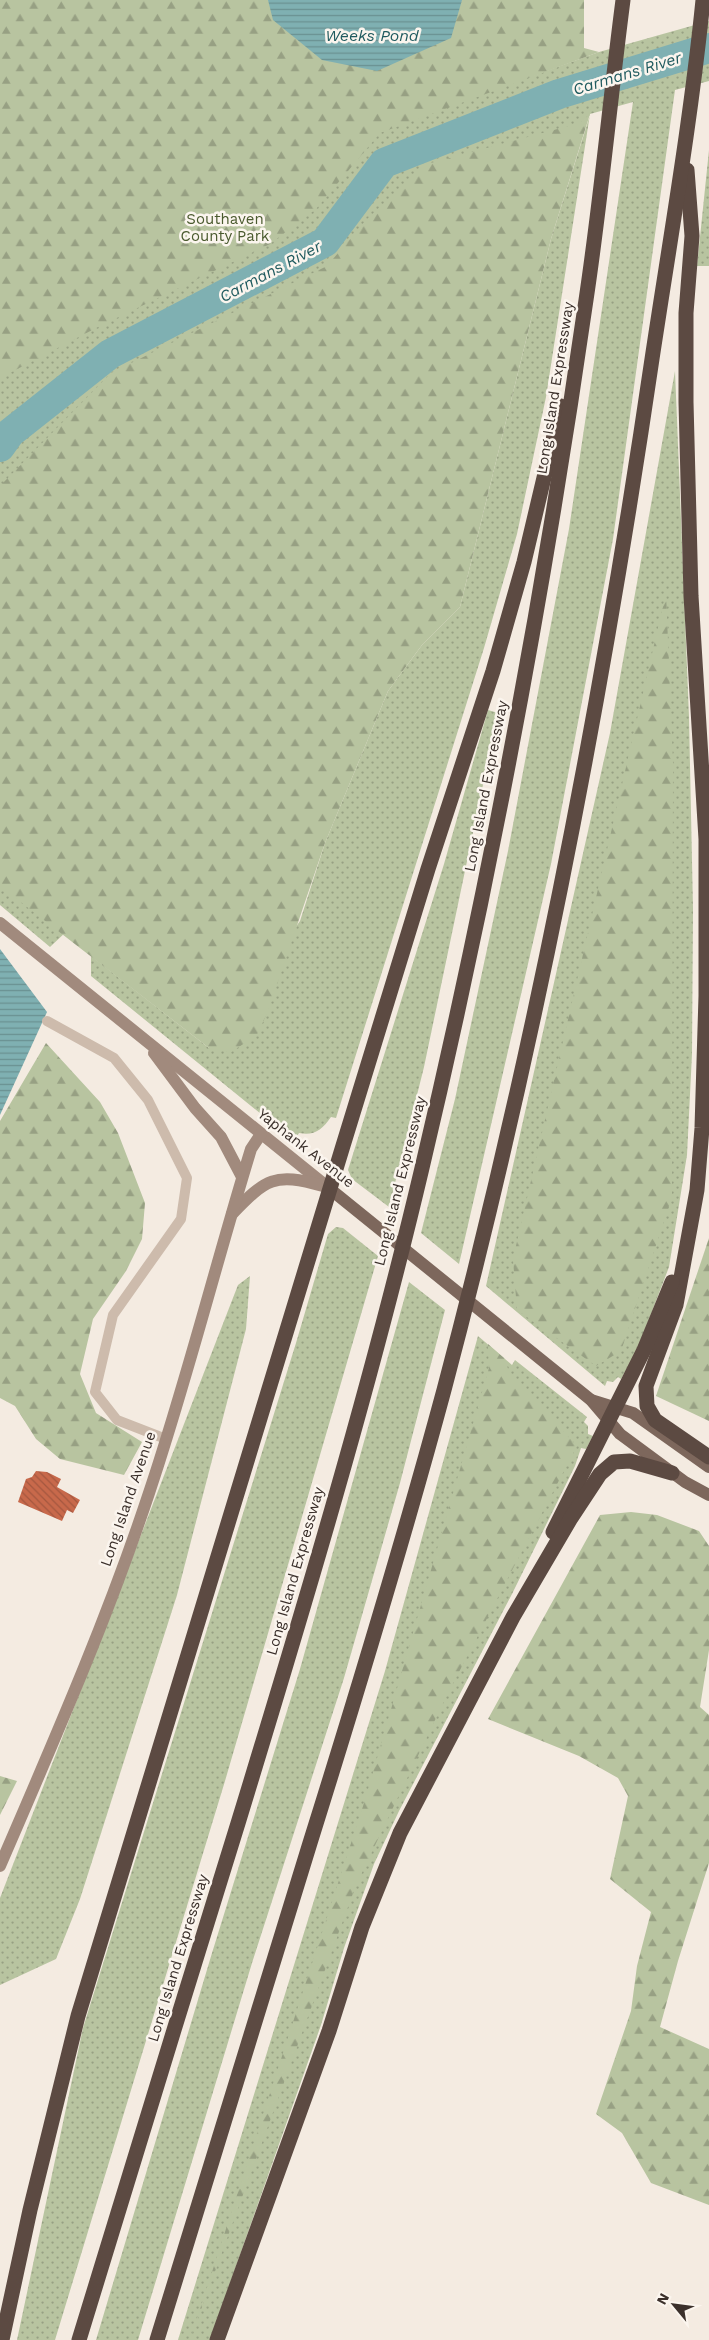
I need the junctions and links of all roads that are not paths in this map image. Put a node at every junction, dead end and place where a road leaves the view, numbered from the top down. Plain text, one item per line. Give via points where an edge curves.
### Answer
1 (623, 0) edge
2 (703, 0) edge
3 (685, 144) junction
4 (587, 295) junction
5 (0, 923) edge
6 (47, 1021) dead end
7 (142, 1038) junction
8 (261, 1134) junction
9 (242, 1177) junction
10 (330, 1189) junction
11 (230, 1216) junction
12 (691, 1231) junction
13 (612, 1414) junction
14 (166, 1439) junction
15 (709, 1457) edge
16 (709, 1467) edge
17 (672, 1473) junction
18 (709, 1496) edge
19 (514, 1617) junction
20 (0, 1866) edge
21 (2, 2340) edge
22 (78, 2340) edge
23 (157, 2340) edge
24 (217, 2340) edge

1 - 4 highway, Long Island Expressway
2 - 3 highway
3 - 12 highway via 692,236 685,356 691,596 706,839 708,928 702,1128
3 - 23 highway via 628,523 591,737 547,960 494,1190 444,1391 382,1612
4 - 10 highway via 508,620
4 - 22 highway, Long Island Expressway via 517,723 473,944 421,1173 371,1371 309,1591
5 - 7 street, Yaphank Avenue
6 - 14 lane via 114,1058 148,1100 187,1178 181,1219 113,1315 95,1392 117,1420
7 - 8 street, Yaphank Avenue
7 - 9 street via 195,1108 221,1136
8 - 9 street, Long Island Avenue via 251,1148
8 - 10 street, Yaphank Avenue
9 - 11 street, Long Island Avenue
10 - 11 street via 303,1181 269,1181 259,1186
10 - 13 main road, Yaphank Avenue
10 - 21 highway via 78,2016
11 - 14 street, Long Island Avenue
12 - 13 highway via 655,1326
12 - 15 highway via 676,1305 652,1367 646,1397 647,1406 656,1420
13 - 16 main road, Yaphank Avenue via 633,1414
13 - 17 main road, Yaphank Avenue via 620,1434
13 - 19 highway via 552,1532
14 - 20 street, Long Island Avenue via 135,1535 100,1627
17 - 18 main road, Yaphank Avenue
17 - 19 highway via 630,1461 614,1462 607,1467 580,1504
19 - 24 highway via 400,1833 362,1927 329,2031

